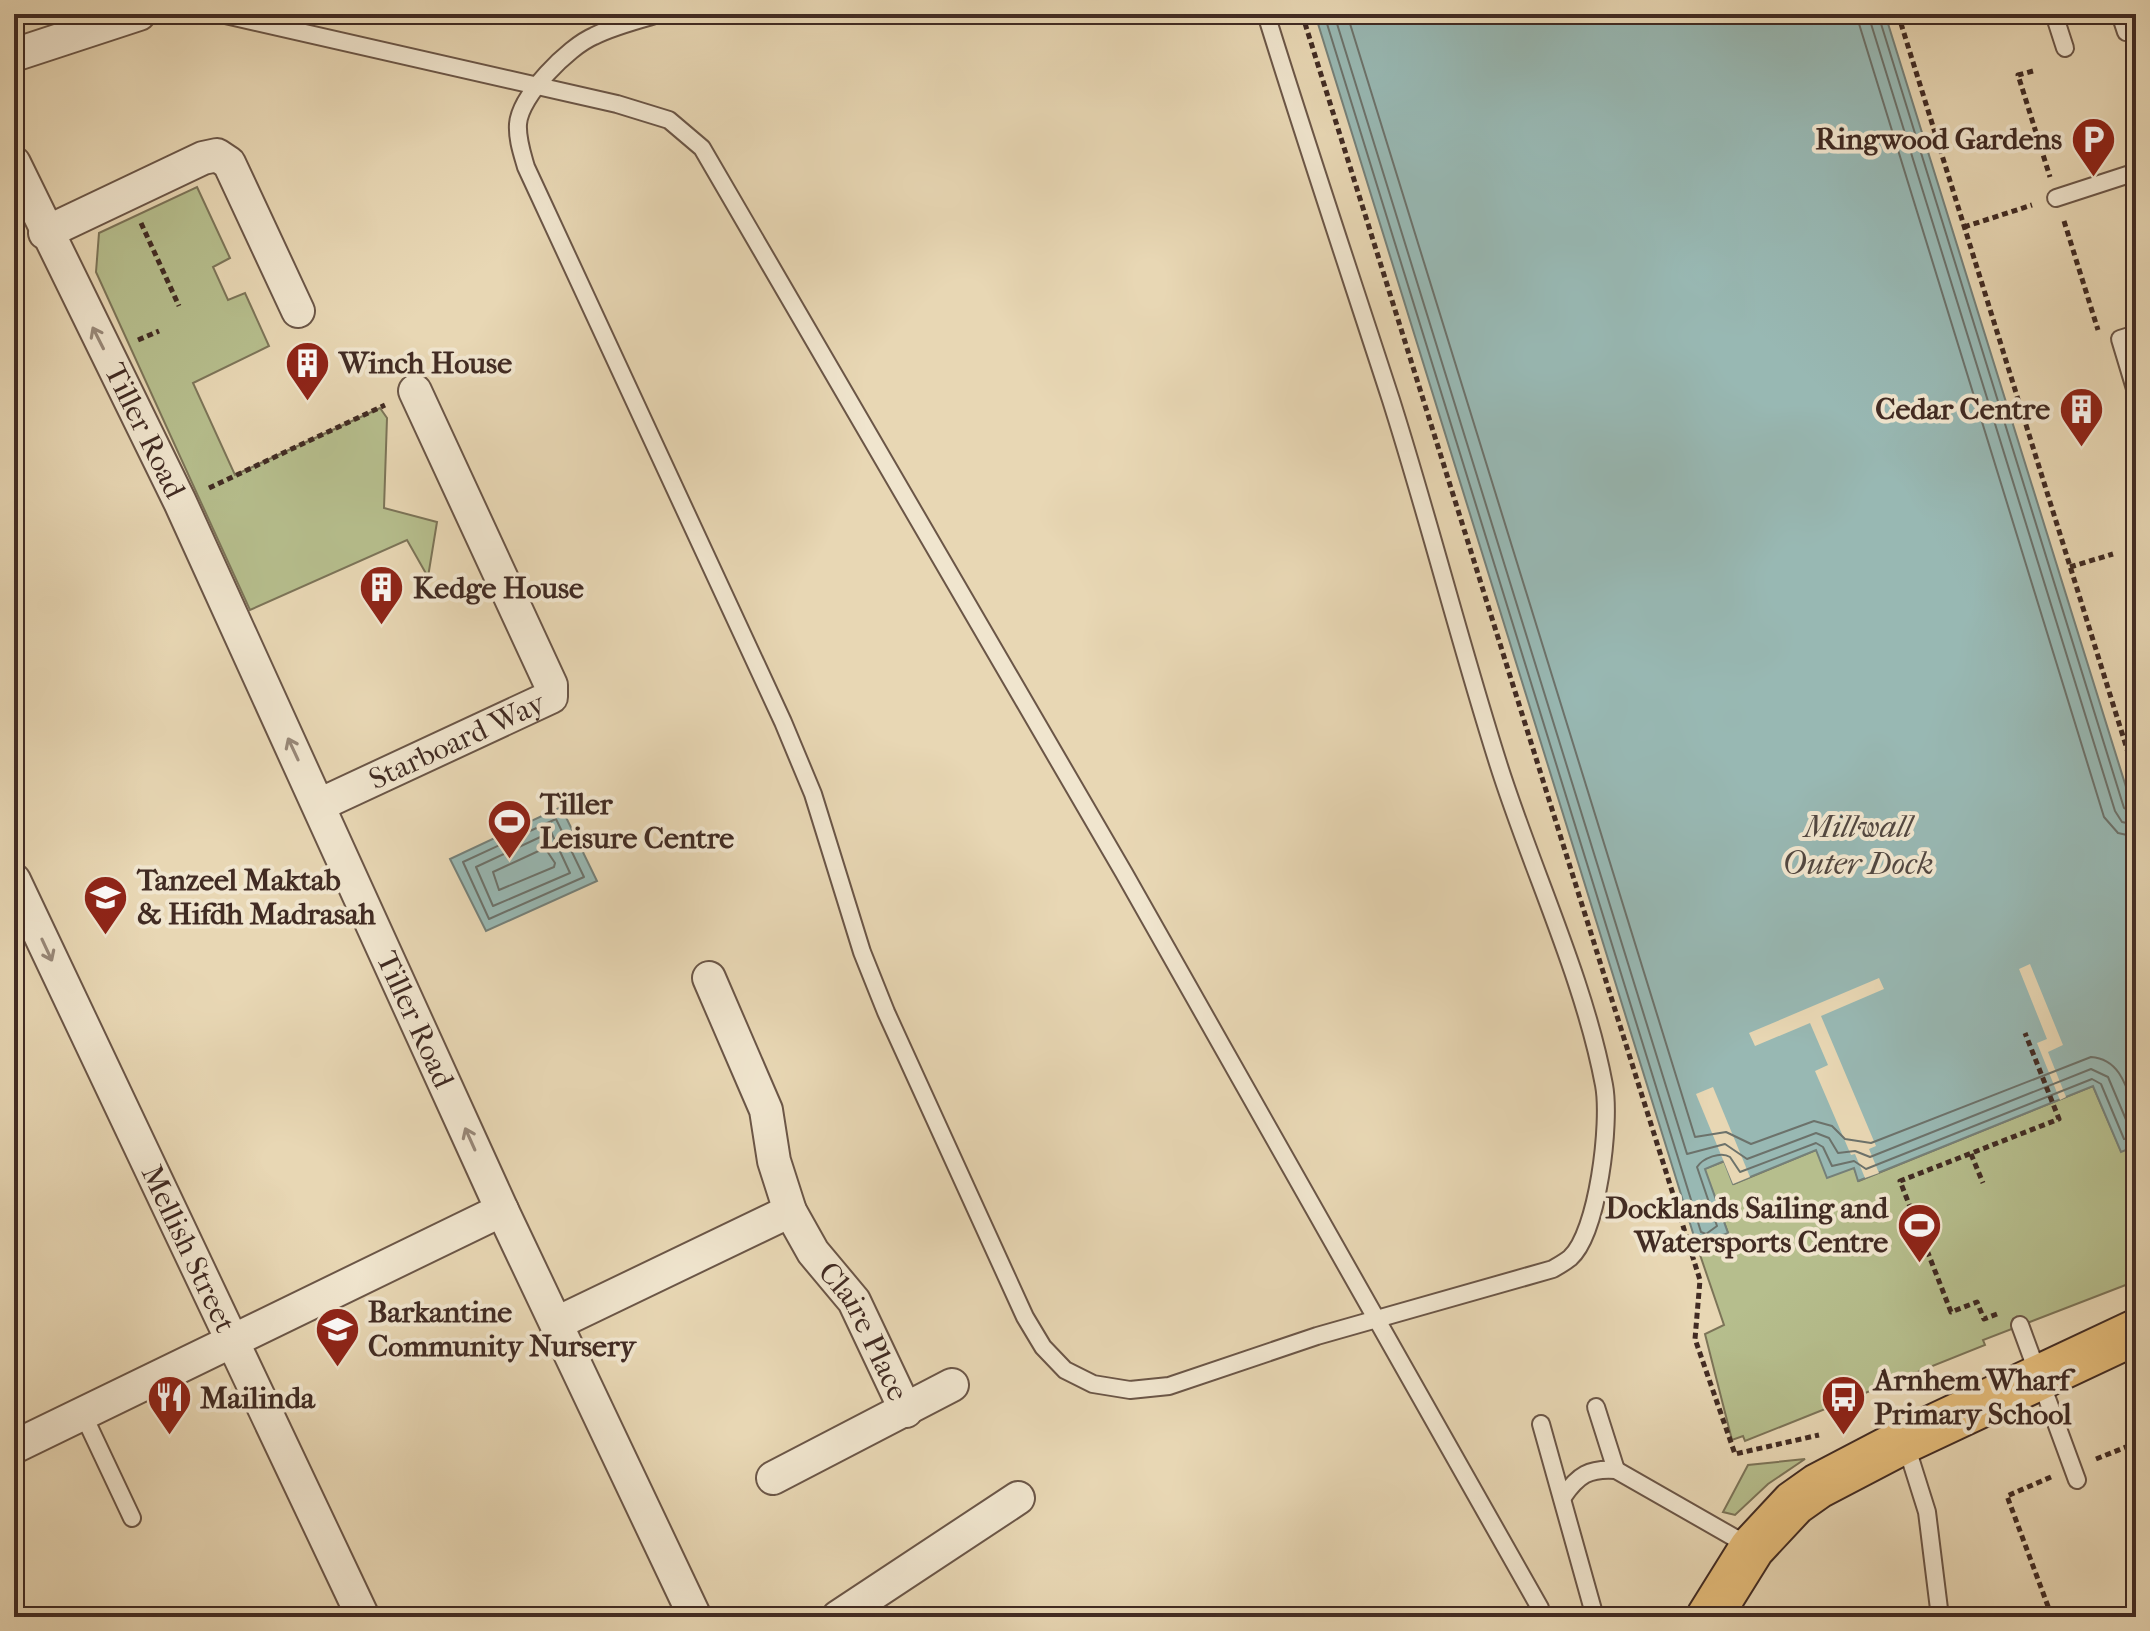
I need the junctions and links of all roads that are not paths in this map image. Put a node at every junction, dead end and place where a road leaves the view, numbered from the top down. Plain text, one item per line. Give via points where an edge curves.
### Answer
1 (139, 14) edge
2 (221, 14) edge
3 (659, 14) edge
4 (1266, 14) edge
5 (2054, 14) edge
6 (2120, 14) edge
7 (2126, 32) dead end
8 (2065, 48) dead end
9 (14, 55) edge
10 (538, 86) junction
11 (14, 163) edge
12 (2136, 172) edge
13 (2056, 198) road end
14 (45, 233) junction
15 (298, 311) dead end
16 (2128, 337) edge
17 (415, 391) road end
18 (2136, 392) edge
19 (319, 805) junction
20 (14, 880) edge
21 (709, 978) dead end
22 (502, 1210) junction
23 (790, 1211) junction
24 (1377, 1320) junction
25 (557, 1323) junction
26 (2020, 1325) dead end
27 (2136, 1332) edge
28 (233, 1342) junction
29 (2039, 1379) junction
30 (952, 1385) dead end
31 (1596, 1407) dead end
32 (906, 1411) junction
33 (83, 1414) junction
34 (1541, 1424) dead end
35 (1904, 1441) junction
36 (14, 1447) edge
37 (1616, 1470) junction
38 (773, 1478) dead end
39 (2077, 1480) dead end
40 (1563, 1497) junction
41 (1018, 1498) dead end
42 (132, 1518) dead end
43 (1752, 1548) junction
44 (1540, 1608) dead end
45 (363, 1617) edge
46 (695, 1617) edge
47 (838, 1617) edge
48 (1595, 1617) edge
49 (1709, 1617) edge
50 (1940, 1617) edge

1 - 9 street
2 - 10 lane
3 - 10 lane via 592,36
4 - 24 lane via 1604,1087 1601,1171 1572,1257 1553,1269
5 - 8 lane
6 - 7 lane
10 - 24 lane via 669,120 702,148
10 - 24 lane via 523,104 518,122 526,167 783,722 813,794 886,1012 1043,1347 1065,1370 1093,1384 1130,1390 1169,1386
11 - 14 street, Tiller Road
12 - 13 lane
14 - 15 street via 217,155 229,163
19 -> 14 street, Tiller Road via 180,502
16 - 18 lane
17 - 19 street, Starboard Way via 551,685 551,697
22 -> 19 street, Tiller Road
20 -> 28 street, Mellish Street
21 - 23 street, Claire Place via 766,1110 774,1161
22 - 25 street, Tiller Road
22 - 28 street
23 - 25 street
23 - 32 street, Claire Place via 813,1252 854,1301
24 - 44 lane
25 - 46 street, Tiller Road
26 - 29 lane
27 - 29 main road
28 - 33 street
28 - 45 street, Mellish Street
29 - 35 main road
29 - 39 lane
30 - 32 street
31 - 37 lane
32 - 38 street, Claire Place
33 - 36 street
33 - 42 lane
34 - 40 lane
35 - 43 main road via 1794,1503
35 - 50 lane via 1927,1512
37 - 40 lane via 1595,1469 1575,1479
37 - 43 lane
40 - 48 lane
41 - 47 street
43 - 49 main road

